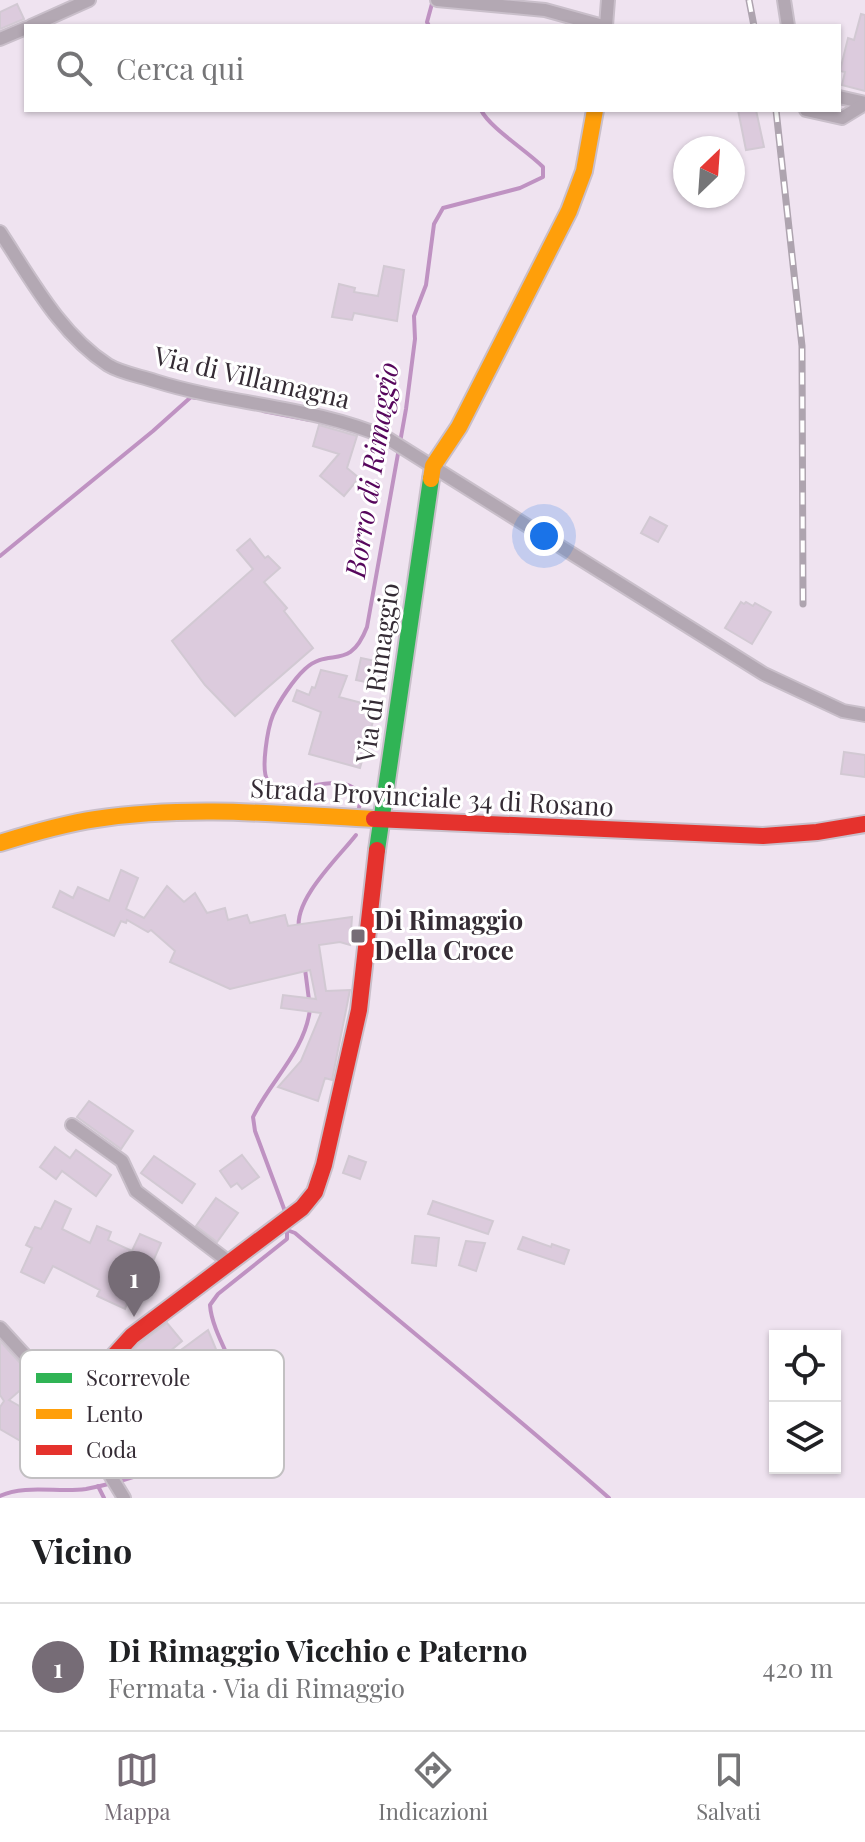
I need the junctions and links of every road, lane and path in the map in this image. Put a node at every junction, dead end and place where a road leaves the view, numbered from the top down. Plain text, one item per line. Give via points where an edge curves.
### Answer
1 (89, 0) edge
2 (437, 0) edge
3 (608, 0) edge
4 (784, 0) edge
5 (36, 24) edge
6 (597, 24) edge
7 (604, 24) edge
8 (788, 24) edge
9 (24, 29) edge
10 (0, 39) edge
11 (841, 98) edge
12 (865, 104) edge
13 (595, 112) edge
14 (815, 112) edge
15 (0, 232) edge
16 (433, 466) junction
17 (865, 715) edge
18 (376, 819) junction
19 (865, 824) edge
20 (0, 843) edge
21 (72, 1125) dead end
22 (229, 1262) junction
23 (0, 1328) edge
24 (20, 1350) edge
25 (119, 1350) edge
26 (113, 1478) edge
27 (124, 1497) edge

1 - 5 street
2 - 6 street via 545,10
3 - 7 street
4 - 8 street
9 - 10 street
11 - 12 street
12 - 14 street via 842,118
13 - 16 street, Via di Rimaggio via 584,171 569,211 459,427
15 - 16 street, Via di Villamagna via 50,309 111,367 175,387 358,425
16 - 17 street, Via di Villamagna via 764,674 843,711
16 - 18 street, Via di Rimaggio
18 - 19 street, Strada Provinciale 34 di Rosano via 763,836
18 - 20 street, Strada Provinciale 34 di Rosano via 211,810 144,813 74,823
18 - 22 street, Via di Rimaggio via 359,1010 324,1165 315,1192 302,1208
21 - 22 street via 122,1161 136,1191
22 - 25 street, Via di Rimaggio
23 - 24 street
26 - 27 street

